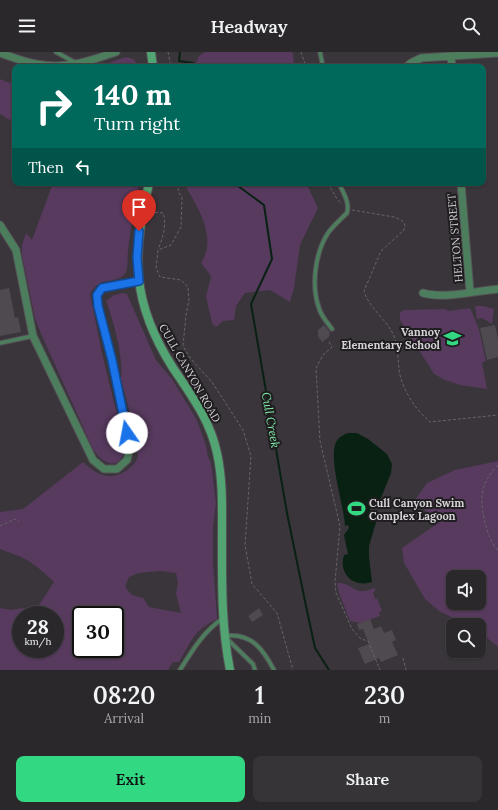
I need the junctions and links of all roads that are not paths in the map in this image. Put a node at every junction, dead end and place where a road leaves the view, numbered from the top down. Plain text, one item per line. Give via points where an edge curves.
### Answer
1 (56, 52) edge
2 (115, 52) edge
3 (150, 52) edge
4 (320, 52) edge
5 (0, 53) edge
6 (498, 53) edge
7 (451, 56) junction
8 (38, 64) edge
9 (78, 64) joint
10 (152, 64) edge
11 (322, 64) edge
12 (409, 64) edge
13 (452, 64) edge
14 (148, 186) edge
15 (340, 186) edge
16 (461, 186) edge
17 (0, 225) edge
18 (139, 281) junction
19 (498, 289) edge
20 (470, 292) junction
21 (423, 293) dead end
22 (332, 329) dead end
23 (33, 336) junction
24 (0, 343) edge
25 (222, 619) junction
26 (224, 636) junction
27 (180, 670) edge
28 (230, 670) edge
29 (255, 670) edge
30 (274, 670) edge

1 - 9 lane
2 - 9 street
3 - 10 street
4 - 11 lane
5 - 8 street
6 - 7 street
7 - 12 street via 421,58
7 - 13 street
14 - 18 street, CULL CANYON ROAD via 138,240
15 - 22 lane via 346,198 348,210 328,233 316,271 316,300 322,316
16 - 20 street, HELTON STREET
17 - 23 street via 16,250
18 - 23 street via 102,288 97,295 130,448 127,460 117,469 104,469 93,460
18 - 25 street, CULL CANYON ROAD via 152,330 164,354 202,412 217,452 221,492
19 - 20 street
20 - 21 street via 439,295
23 - 24 lane
25 - 26 street, CULL CANYON ROAD
25 - 27 lane via 198,641
26 - 28 street, CULL CANYON ROAD
26 - 29 lane via 253,664
26 - 30 lane via 238,635 257,644

